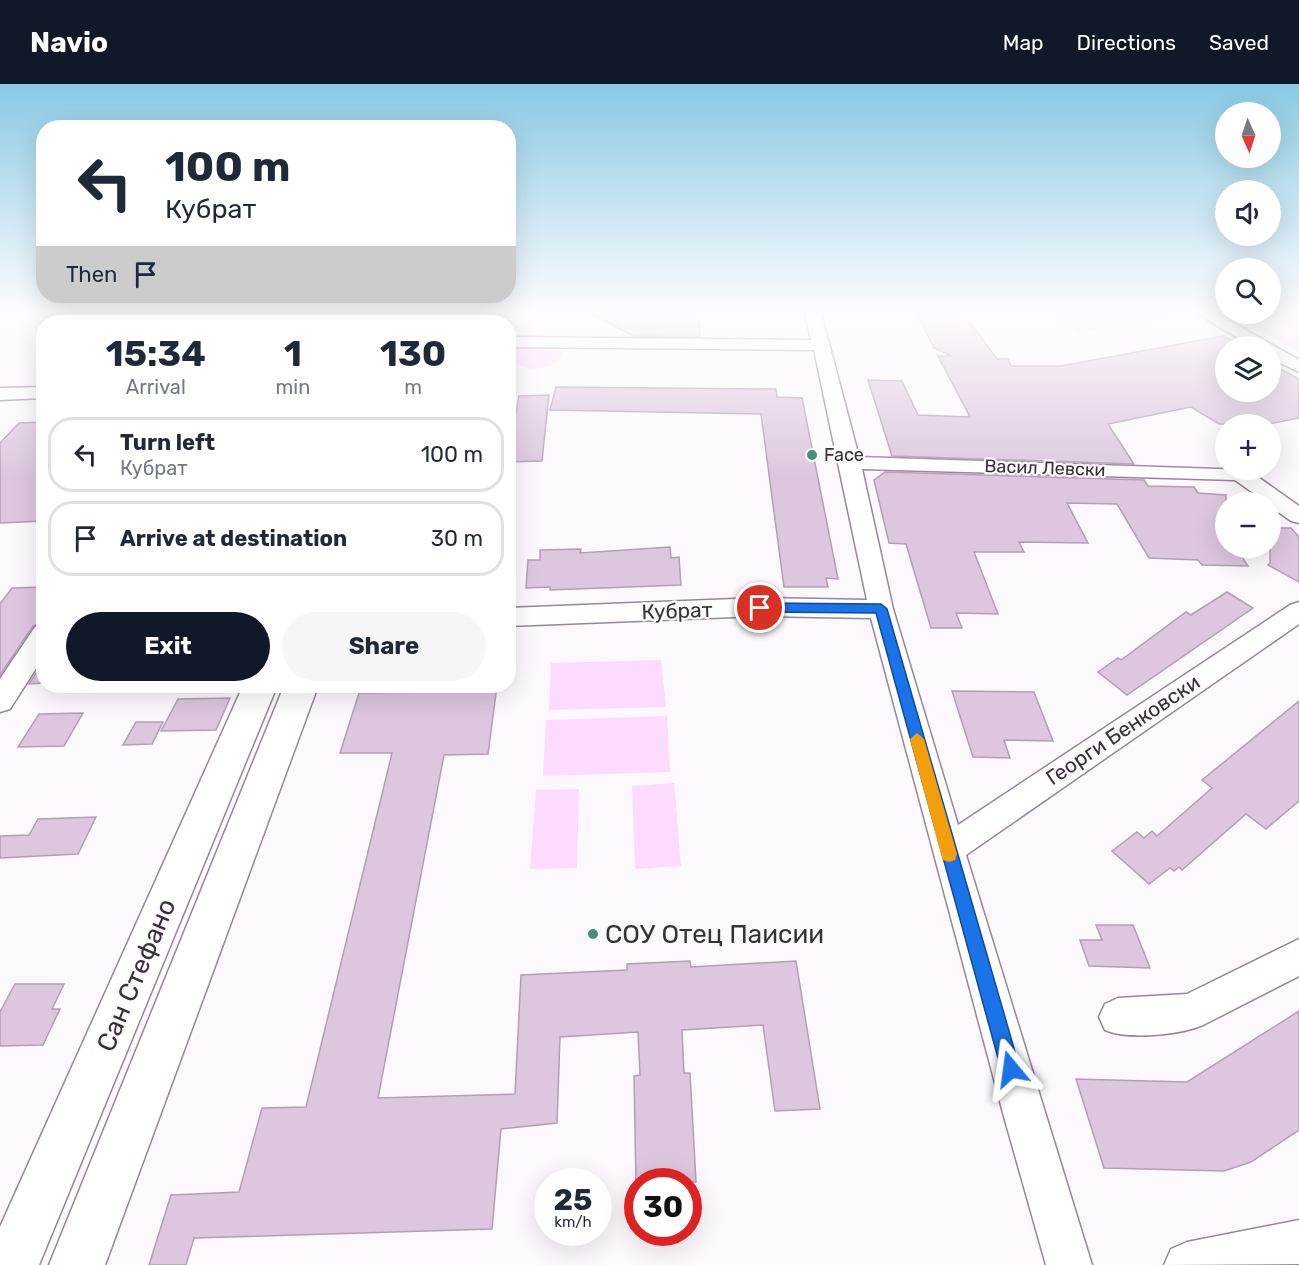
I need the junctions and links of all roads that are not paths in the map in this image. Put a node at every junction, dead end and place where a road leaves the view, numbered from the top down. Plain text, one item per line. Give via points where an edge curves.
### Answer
1 (826, 368) edge
2 (36, 390) edge
3 (4, 398) edge
4 (850, 463) junction
5 (1215, 468) edge
6 (1248, 480) edge
7 (1299, 516) edge
8 (881, 609) junction
9 (1299, 611) edge
10 (516, 618) edge
11 (36, 646) edge
12 (257, 693) edge
13 (298, 693) edge
14 (0, 701) edge
15 (264, 783) junction
16 (218, 785) junction
17 (948, 849) junction
18 (1299, 957) edge
19 (1118, 1017) dead end
20 (1299, 1242) edge
21 (11, 1265) edge
22 (76, 1265) edge
23 (1069, 1265) edge
24 (1187, 1265) edge

1 - 4 street
2 - 3 street
4 - 5 street, Васил Левски
4 - 8 street
6 - 7 street
8 - 10 street, Кубрат via 760,608
8 - 17 street
9 - 17 street, Георги Бенковски
11 - 14 street
12 - 16 main road, Сан Стефано
13 - 15 main road
15 - 16 main road
15 - 22 main road
16 - 21 main road, Сан Стефано
17 - 23 street
18 - 19 street via 1190,1012
20 - 24 street

